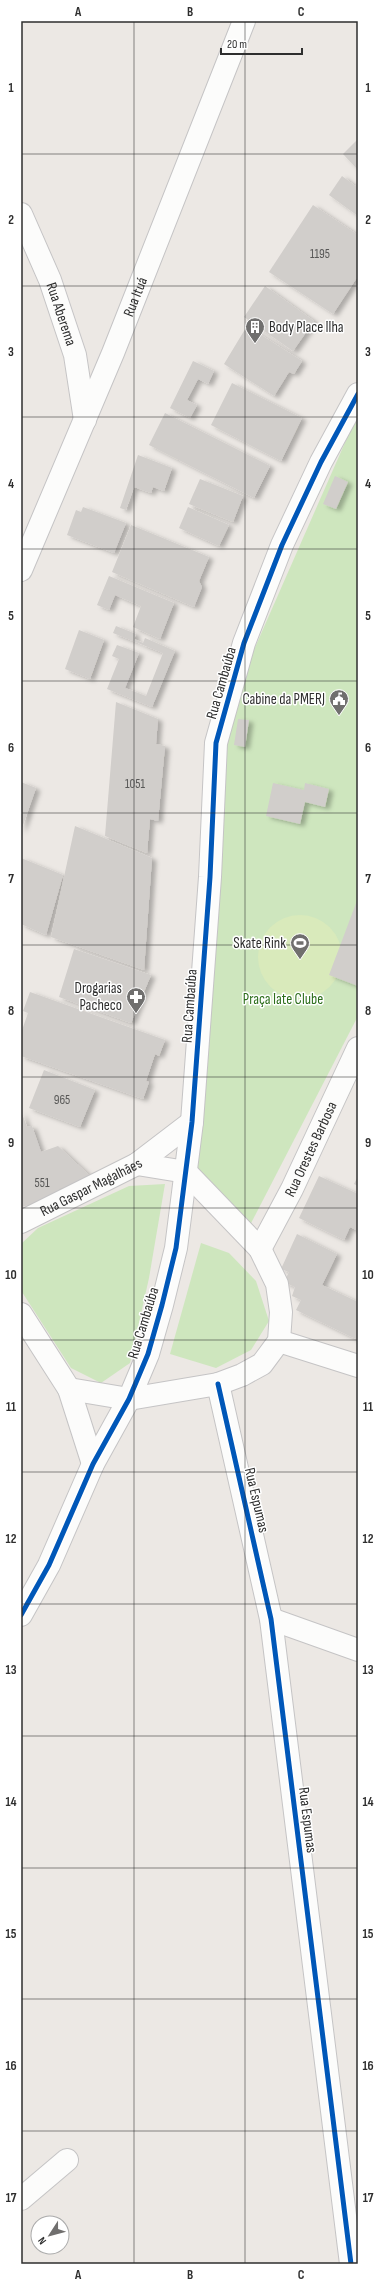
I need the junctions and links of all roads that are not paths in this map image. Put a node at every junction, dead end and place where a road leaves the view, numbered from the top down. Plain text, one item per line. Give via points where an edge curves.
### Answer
1 (244, 21) edge
2 (21, 214) edge
3 (358, 394) edge
4 (85, 420) junction
5 (21, 570) edge
6 (358, 1048) edge
7 (192, 1122) junction
8 (137, 1164) junction
9 (186, 1172) junction
10 (21, 1222) edge
11 (260, 1249) junction
12 (21, 1314) edge
13 (279, 1341) junction
14 (358, 1366) edge
15 (218, 1384) junction
16 (69, 1389) junction
17 (129, 1399) junction
18 (93, 1464) junction
19 (21, 1615) edge
20 (271, 1619) junction
21 (358, 1650) edge
22 (67, 2160) dead end
23 (21, 2199) edge
24 (351, 2264) edge

1 - 4 street, Rua Ituá
2 - 4 street, Rua Aberema via 50,280 74,355
3 - 7 street, Rua Cambaúba via 321,462 282,545 244,644 216,743 210,877
4 - 5 street, Rua Ituá
6 - 11 street, Rua Orestes Barbosa via 292,1189
7 - 8 street
7 - 9 street, Rua Cambaúba
8 - 9 street, Rua Gaspar Magalhães
8 - 10 street, Rua Gaspar Magalhães
9 - 11 street
9 - 17 street, Rua Cambaúba via 176,1248 162,1305 148,1354
11 - 13 street via 277,1284 281,1312
12 - 16 street
13 - 14 street
13 - 15 street via 262,1364
15 - 17 street
15 - 20 street, Rua Espumas
16 - 17 street
16 - 18 street
17 - 18 street, Rua Cambaúba
18 - 19 street, Rua Cambaúba via 49,1565
20 - 21 street
20 - 24 street, Rua Espumas
22 - 23 street

